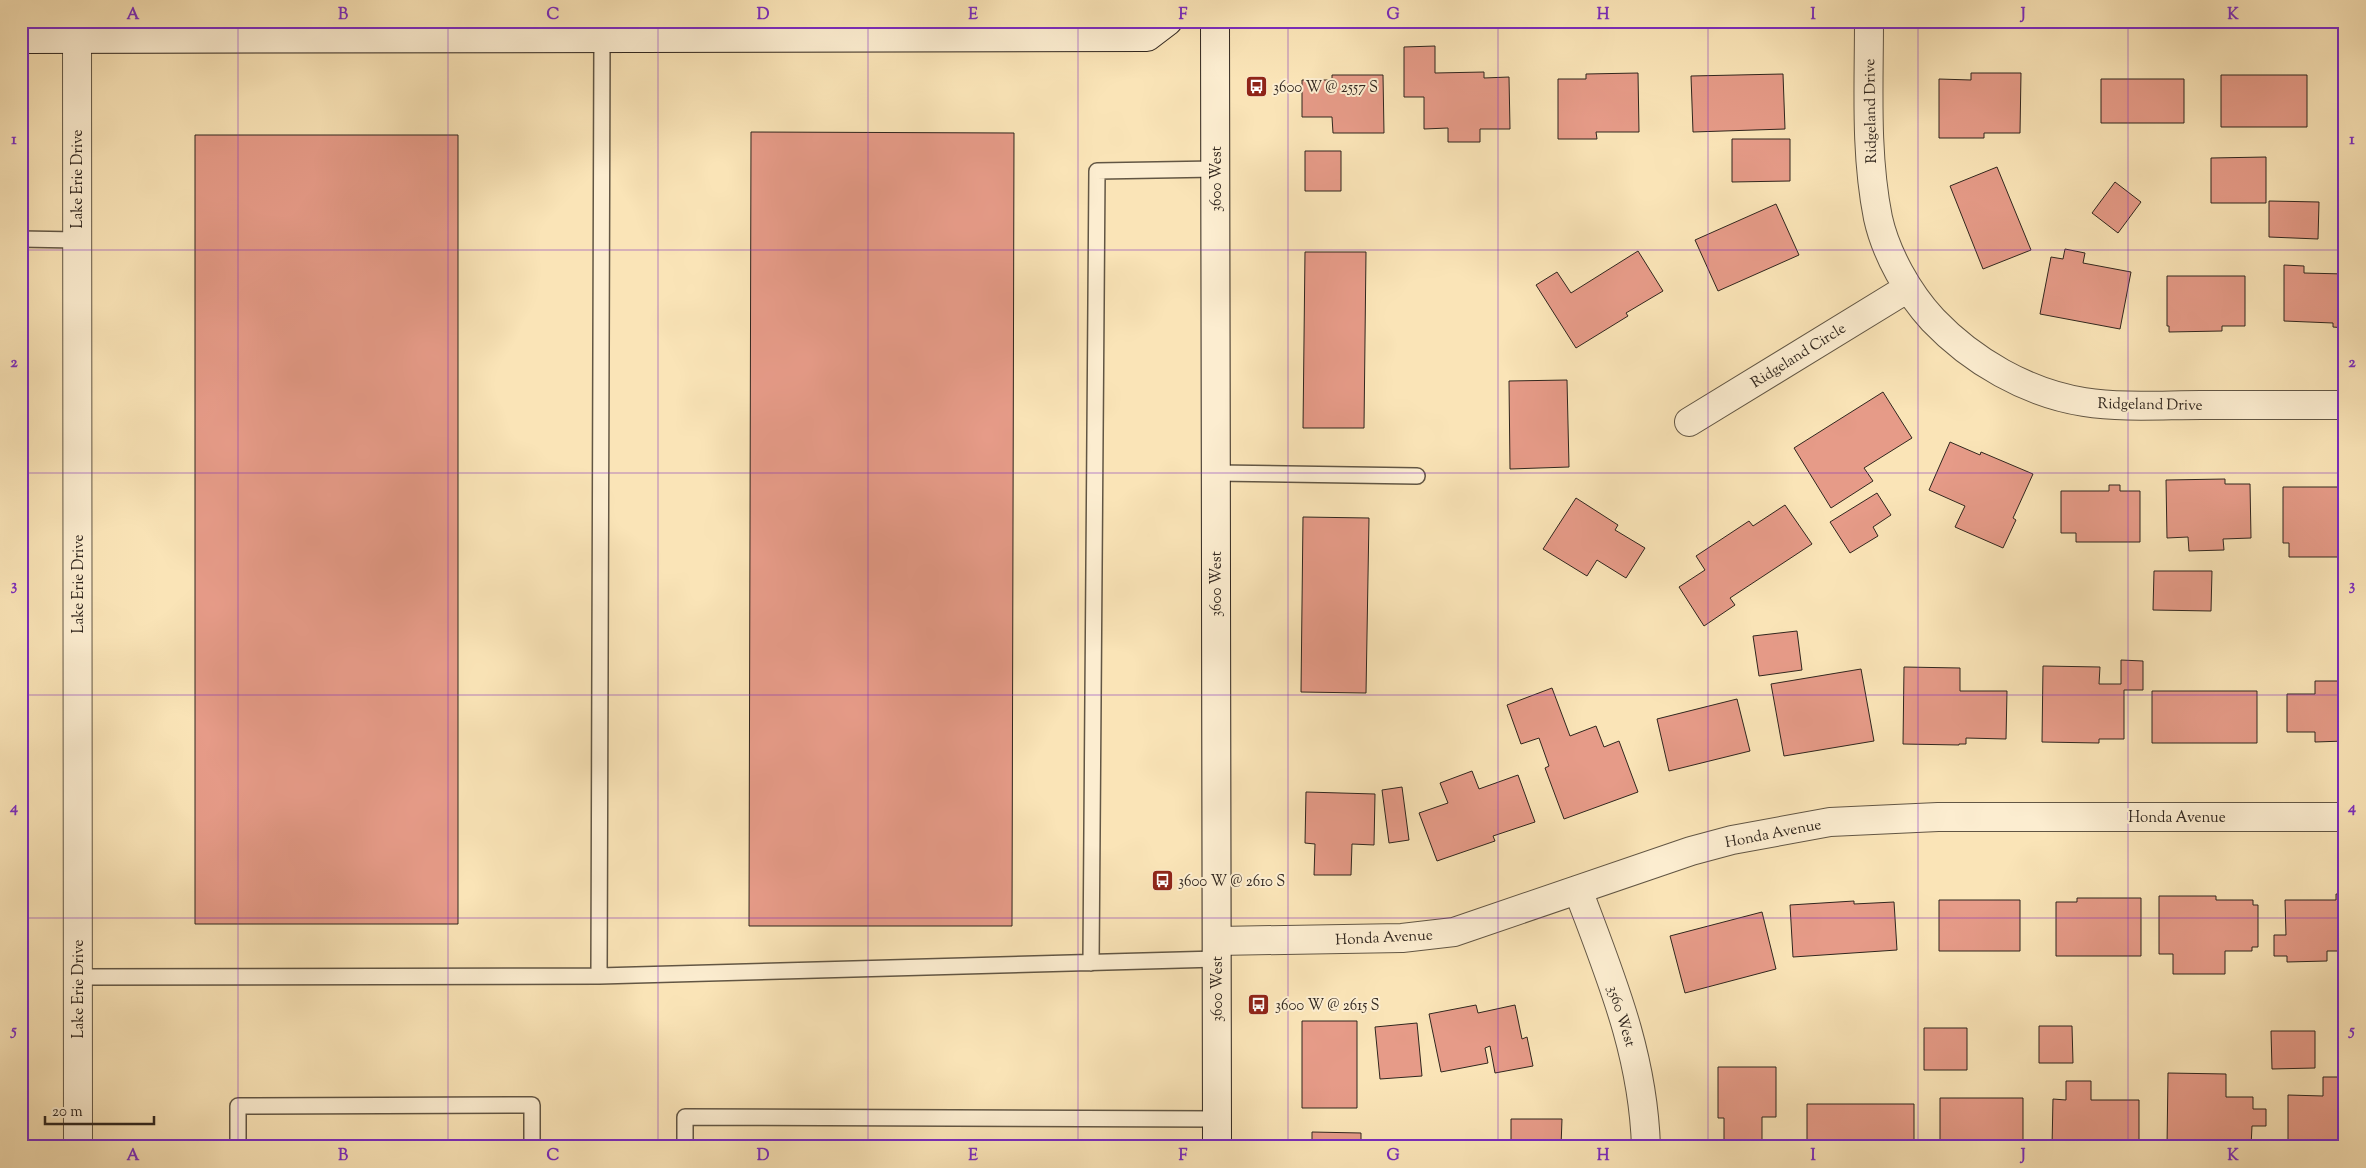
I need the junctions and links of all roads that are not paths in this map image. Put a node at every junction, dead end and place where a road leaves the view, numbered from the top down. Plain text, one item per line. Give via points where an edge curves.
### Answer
1 (1168, 21) edge
2 (1215, 21) edge
3 (1869, 21) edge
4 (77, 30) edge
5 (602, 38) junction
6 (21, 39) edge
7 (1216, 170) junction
8 (21, 239) edge
9 (77, 240) junction
10 (1908, 288) junction
11 (2345, 405) edge
12 (1689, 422) dead end
13 (1216, 473) junction
14 (1417, 476) dead end
15 (2345, 817) edge
16 (1578, 890) junction
17 (1217, 950) junction
18 (1091, 963) junction
19 (599, 976) junction
20 (78, 977) junction
21 (1218, 1119) junction
22 (78, 1147) edge
23 (238, 1147) edge
24 (532, 1147) edge
25 (685, 1147) edge
26 (1218, 1147) edge
27 (1646, 1147) edge

1 - 5 street via 1147,37
2 - 7 street, 3600 West
3 - 10 street, Ridgeland Drive via 1872,180 1879,220
4 - 5 street
4 - 6 street
4 - 9 street, Lake Erie Drive
5 - 19 lane
7 - 13 street, 3600 West
7 - 18 lane via 1097,171
8 - 9 lane
9 - 20 street, Lake Erie Drive
10 - 11 street, Ridgeland Drive via 1946,333 1973,355 2004,375 2067,398 2121,406
10 - 12 street, Ridgeland Circle
13 - 14 lane
13 - 17 street, 3600 West
15 - 16 street, Honda Avenue via 1938,817 1830,822 1715,844
16 - 17 street, Honda Avenue via 1481,924 1432,935
16 - 27 street, 3560 West via 1617,996 1637,1065
17 - 18 lane
17 - 21 street, 3600 West
18 - 19 lane
19 - 20 lane
20 - 22 street, Lake Erie Drive
21 - 25 lane via 685,1117
21 - 26 street, 3600 West
23 - 24 lane via 238,1106 522,1105 532,1105

